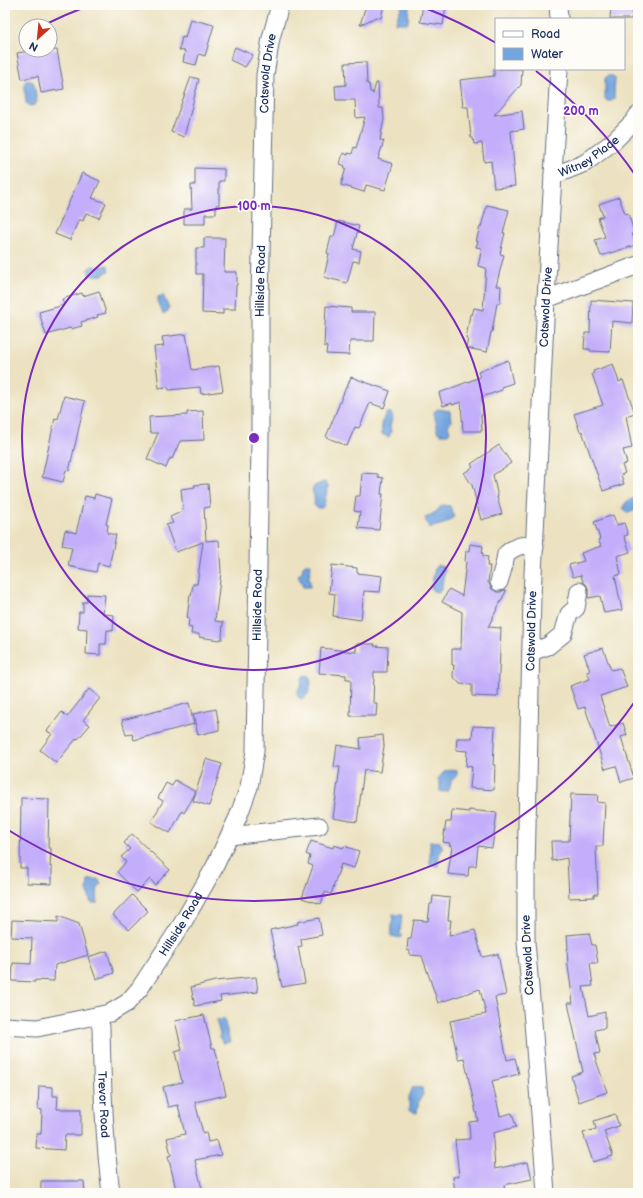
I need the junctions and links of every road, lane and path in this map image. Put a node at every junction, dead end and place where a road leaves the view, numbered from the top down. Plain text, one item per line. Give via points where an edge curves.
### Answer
1 (280, 5) edge
2 (558, 5) edge
3 (558, 18) edge
4 (559, 70) edge
5 (638, 115) edge
6 (263, 142) joint
7 (553, 176) junction
8 (638, 265) edge
9 (546, 299) junction
10 (535, 548) junction
11 (499, 582) dead end
12 (579, 591) dead end
13 (531, 652) junction
14 (319, 826) dead end
15 (229, 836) junction
16 (98, 1016) junction
17 (5, 1026) edge
18 (111, 1193) edge
19 (546, 1193) edge

1 - 6 street, Cotswold Drive via 272,31 265,75
2 - 3 street
4 - 7 street, Cotswold Drive
5 - 7 street, Witney Place via 614,141 585,163
6 - 15 street, Hillside Road via 255,751 249,786
7 - 9 street, Cotswold Drive
8 - 9 street
9 - 10 street, Cotswold Drive
10 - 11 street via 524,545 506,554
10 - 13 street, Cotswold Drive
12 - 13 street via 576,608 569,614 563,634 548,646
13 - 19 street, Cotswold Drive via 526,942
14 - 15 street
15 - 16 street, Hillside Road via 211,874 182,924 140,988 127,1003 110,1013
16 - 17 street, Hillside Road via 37,1028
16 - 18 street, Trevor Road via 101,1027 103,1106

